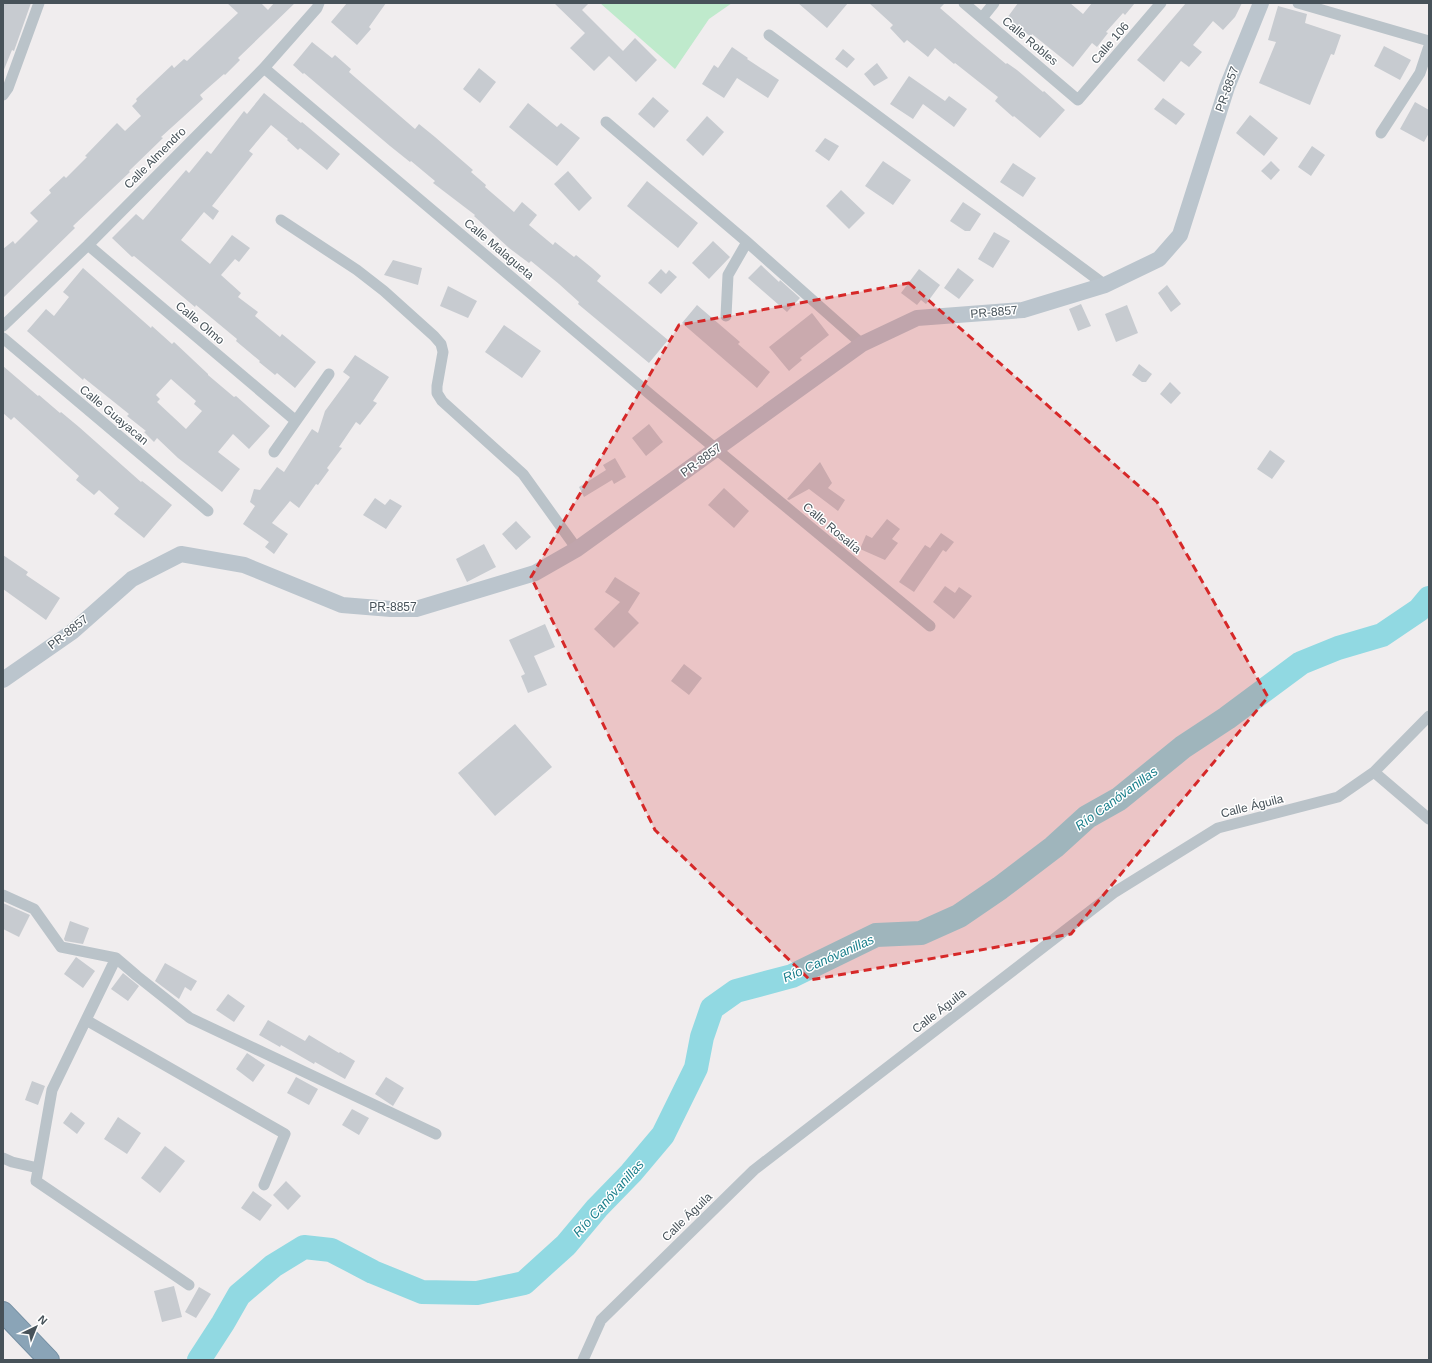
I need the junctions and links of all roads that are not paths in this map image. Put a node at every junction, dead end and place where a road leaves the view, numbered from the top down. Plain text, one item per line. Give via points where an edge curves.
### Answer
1 (39, 3) edge
2 (319, 3) edge
3 (964, 3) edge
4 (994, 3) edge
5 (1161, 3) edge
6 (1261, 3) edge
7 (1298, 3) edge
8 (982, 18) junction
9 (769, 35) dead end
10 (1429, 41) edge
11 (1429, 46) edge
12 (264, 68) junction
13 (3, 95) edge
14 (1078, 100) joint
15 (606, 122) dead end
16 (1381, 134) dead end
17 (281, 220) dead end
18 (747, 242) junction
19 (88, 245) junction
20 (1105, 285) junction
21 (726, 316) dead end
22 (3, 326) edge
23 (3, 338) edge
24 (862, 344) junction
25 (329, 374) dead end
26 (296, 421) junction
27 (717, 449) junction
28 (274, 452) dead end
29 (208, 511) dead end
30 (577, 549) junction
31 (930, 626) dead end
32 (3, 680) edge
33 (1429, 716) edge
34 (1374, 772) junction
35 (1429, 819) edge
36 (3, 895) edge
37 (116, 958) junction
38 (86, 1020) junction
39 (436, 1134) dead end
40 (3, 1158) edge
41 (38, 1168) junction
42 (264, 1185) dead end
43 (189, 1285) dead end
44 (3, 1312) edge
45 (49, 1360) edge
46 (583, 1360) edge

1 - 13 street via 8,88
2 - 12 street, Calle Almendro
3 - 8 street, Calle Robles
4 - 8 street
5 - 14 street, Calle 106
6 - 20 street, PR-8857 via 1227,87 1180,234 1159,259
7 - 10 street
8 - 14 street, Calle Robles
9 - 20 street
11 - 16 street via 1420,73
12 - 19 street, Calle Almendro
12 - 27 street, Calle Malagueta
15 - 18 street
17 - 30 street via 384,290 434,336 441,344 442,352 437,386 437,393 442,401 523,474
18 - 21 street via 728,275
18 - 24 street
19 - 22 street, Calle Almendro
19 - 26 street, Calle Olmo
20 - 24 street, PR-8857 via 1023,310 917,318
23 - 29 street, Calle Guayacan
24 - 27 street, PR-8857
25 - 26 street
26 - 28 street
27 - 30 street, PR-8857
27 - 31 street, Calle Rosalía
30 - 32 street, PR-8857 / PR-8857 via 535,573 416,609 342,605 244,565 181,554 132,579 72,632
33 - 34 street, Calle Águila
34 - 35 street
34 - 46 street, Calle Águila via 1338,797 1218,828 1115,892 754,1170 601,1320
36 - 37 street via 34,909 61,947
37 - 38 street
37 - 39 street via 190,1018
38 - 41 street via 52,1090
38 - 42 street via 285,1134
40 - 41 street
41 - 43 street via 36,1181
44 - 45 highway

